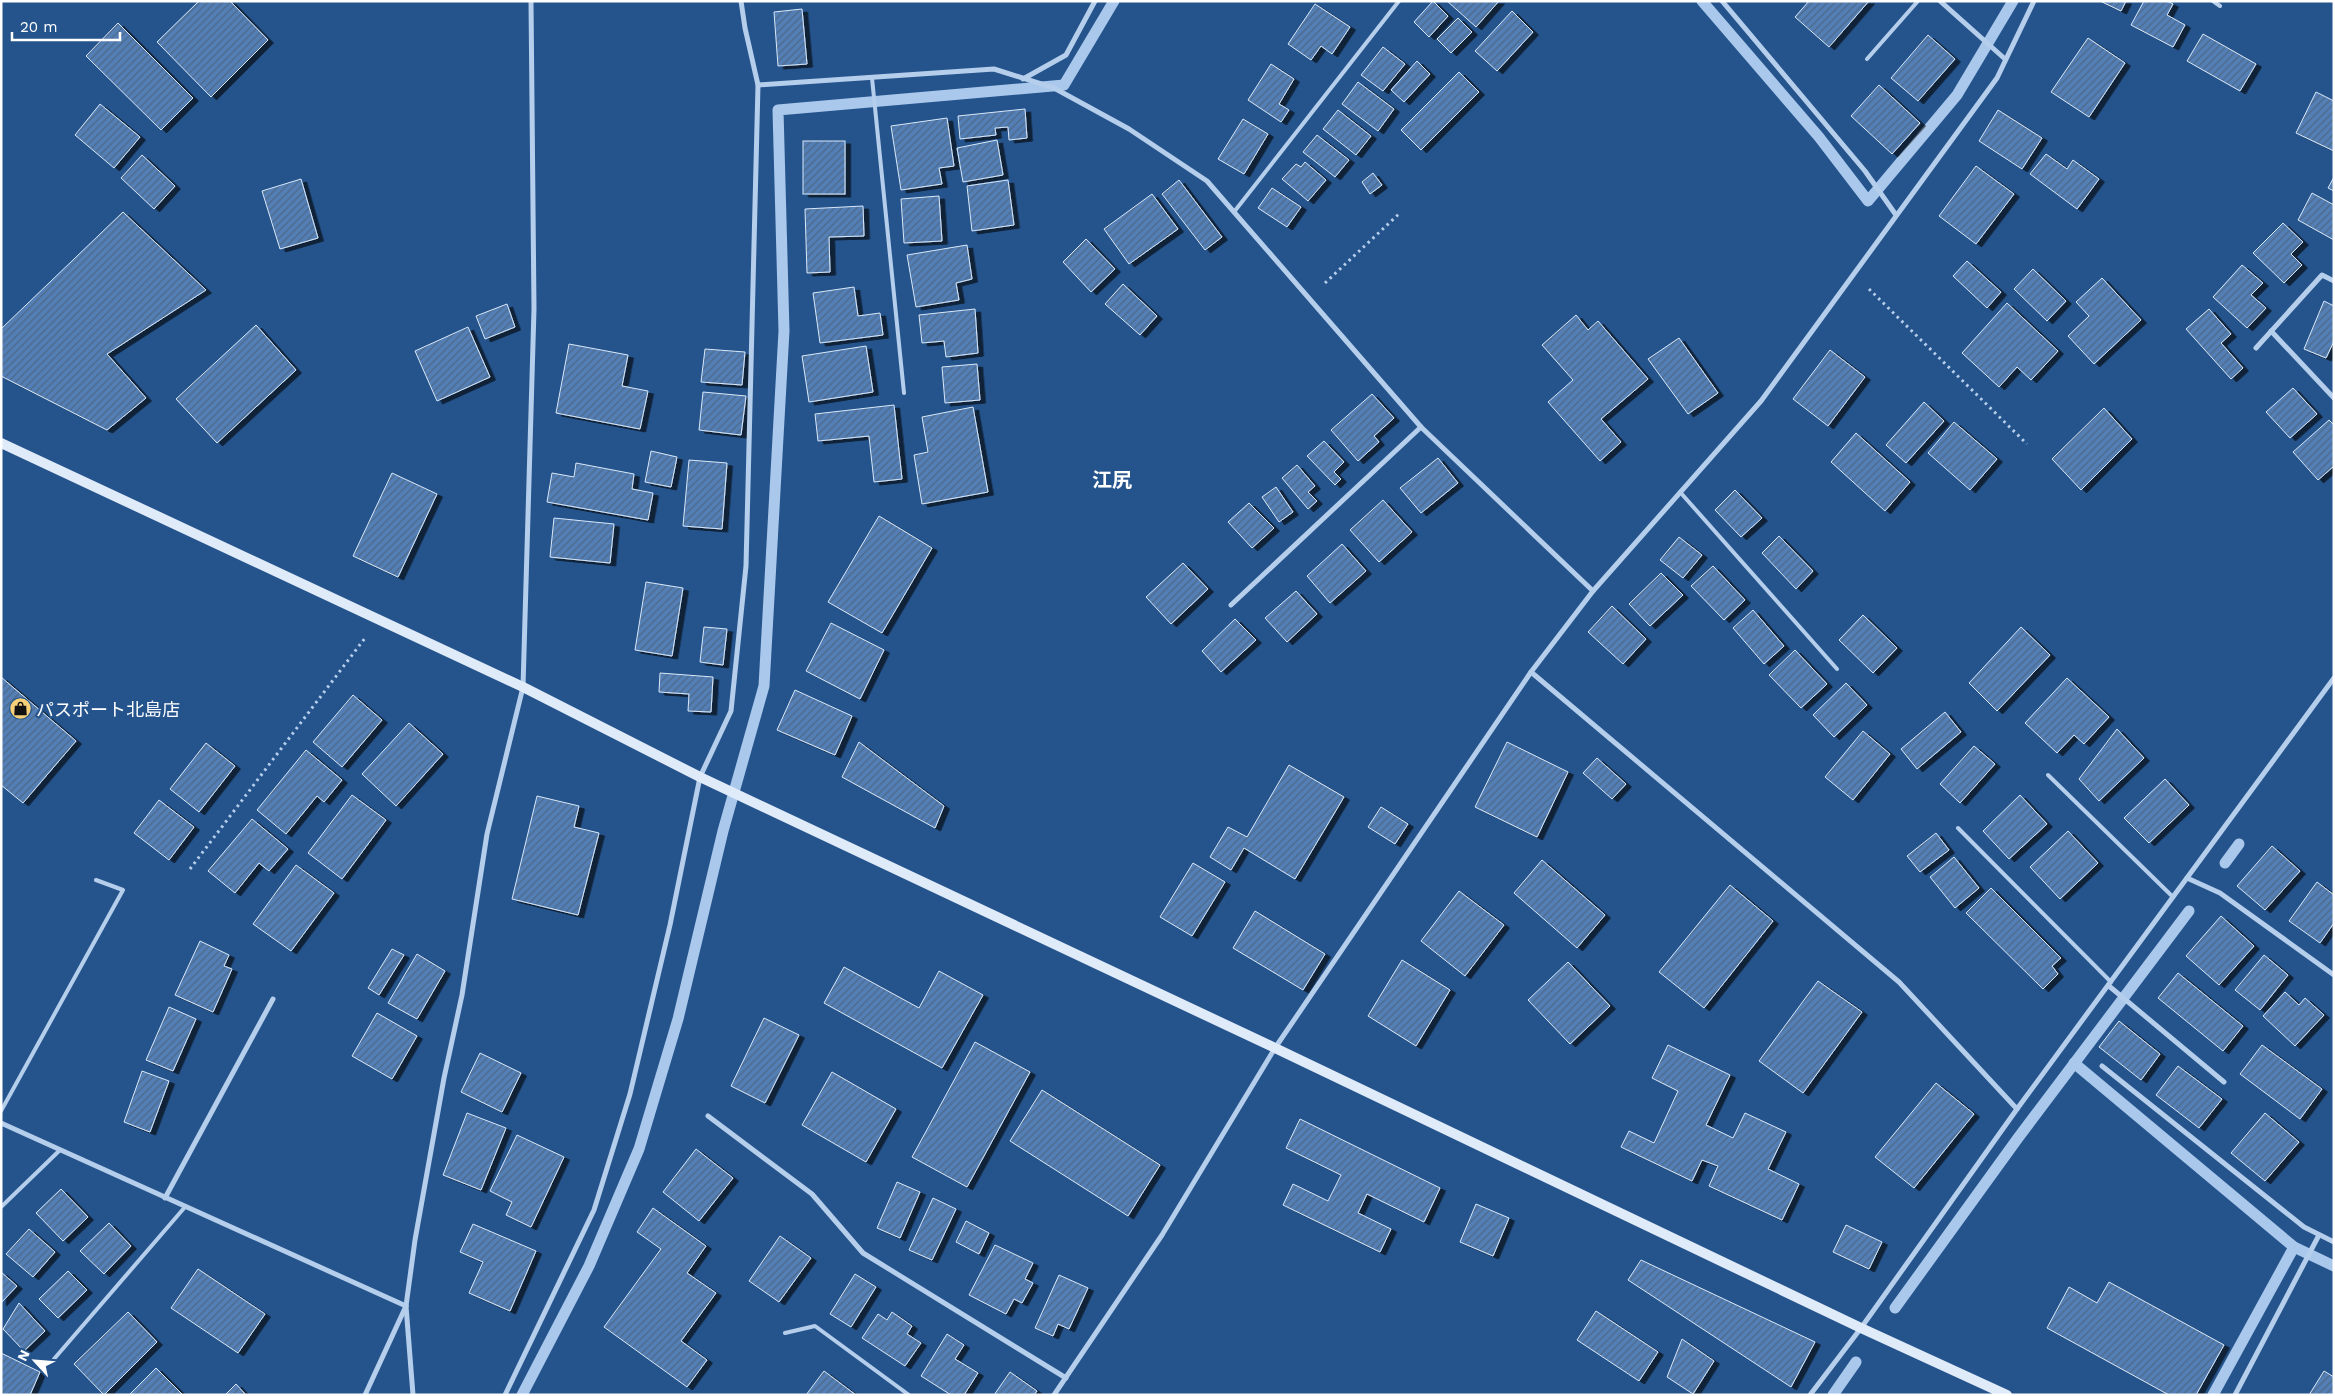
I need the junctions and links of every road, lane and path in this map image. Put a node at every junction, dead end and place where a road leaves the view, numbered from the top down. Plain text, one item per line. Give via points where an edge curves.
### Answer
1 (531, 1) edge
2 (741, 1) edge
3 (1095, 1) edge
4 (1399, 1) edge
5 (1722, 1) edge
6 (1918, 1) edge
7 (1940, 1) edge
8 (2034, 1) edge
9 (2212, 1) edge
10 (2220, 6) dead end
11 (1867, 58) dead end
12 (2005, 59) junction
13 (872, 78) junction
14 (1023, 79) junction
15 (758, 86) junction
16 (1234, 212) junction
17 (1401, 212) dead end
18 (1896, 215) junction
19 (1854, 274) junction
20 (2334, 281) edge
21 (1308, 298) junction
22 (2271, 330) junction
23 (2256, 348) dead end
24 (904, 394) dead end
25 (2334, 398) edge
26 (1421, 427) junction
27 (1, 443) edge
28 (2027, 444) dead end
29 (1680, 492) junction
30 (1593, 591) junction
31 (1231, 605) dead end
32 (379, 620) junction
33 (1837, 669) dead end
34 (1531, 672) junction
35 (2334, 678) edge
36 (523, 687) junction
37 (2048, 776) dead end
38 (700, 777) junction
39 (1958, 828) dead end
40 (190, 868) dead end
41 (2188, 878) junction
42 (96, 880) dead end
43 (2174, 897) junction
44 (2334, 975) edge
45 (2110, 986) junction
46 (273, 999) dead end
47 (1275, 1048) junction
48 (2102, 1066) dead end
49 (2224, 1082) dead end
50 (2017, 1109) junction
51 (1, 1111) edge
52 (708, 1116) dead end
53 (1, 1123) edge
54 (60, 1150) junction
55 (165, 1198) junction
56 (1, 1207) edge
57 (185, 1207) junction
58 (2319, 1235) junction
59 (2334, 1242) edge
60 (406, 1306) junction
61 (1861, 1328) junction
62 (786, 1334) dead end
63 (54, 1359) dead end
64 (1066, 1378) junction
65 (365, 1395) edge
66 (413, 1395) edge
67 (505, 1395) edge
68 (909, 1395) edge
69 (1054, 1395) edge
70 (1810, 1395) edge
71 (2007, 1395) edge
72 (2235, 1395) edge

1 - 36 street via 534,309
2 - 15 street
3 - 14 street via 1066,55
4 - 16 lane
5 - 18 street
6 - 11 lane
7 - 12 street
8 - 12 street
9 - 10 lane
12 - 18 street via 1997,78
13 - 14 street via 994,70
13 - 15 street
13 - 24 lane
14 - 16 street via 1054,88 1129,129 1207,181
15 - 38 street via 746,566 731,711
16 - 21 street
17 - 21 path
18 - 19 street
19 - 28 path
19 - 29 street via 1761,401
20 - 22 street via 2322,275
21 - 26 street
22 - 23 street
22 - 25 street
26 - 30 street
26 - 31 street
27 - 32 street
29 - 30 street
29 - 33 lane
30 - 34 street
32 - 36 street
32 - 40 path
34 - 47 street
34 - 50 street via 1899,982
35 - 41 street
36 - 38 street
36 - 60 street via 487,834 462,995 444,1078
37 - 43 lane
38 - 47 street
38 - 67 street via 670,925 630,1094 594,1210
39 - 45 lane
41 - 43 street
41 - 44 street via 2220,893
42 - 51 lane via 123,890
43 - 45 street
45 - 49 street
45 - 50 street
46 - 55 street
47 - 61 street
47 - 64 street via 1162,1235
48 - 58 street via 2304,1227
50 - 61 street
52 - 64 street via 812,1194 863,1253
53 - 54 street
54 - 55 street
54 - 56 lane
55 - 57 street
57 - 60 street
57 - 63 lane
58 - 59 street
58 - 72 street
60 - 65 street
60 - 66 street
61 - 70 street
61 - 71 street
62 - 68 lane via 815,1326
64 - 69 street

